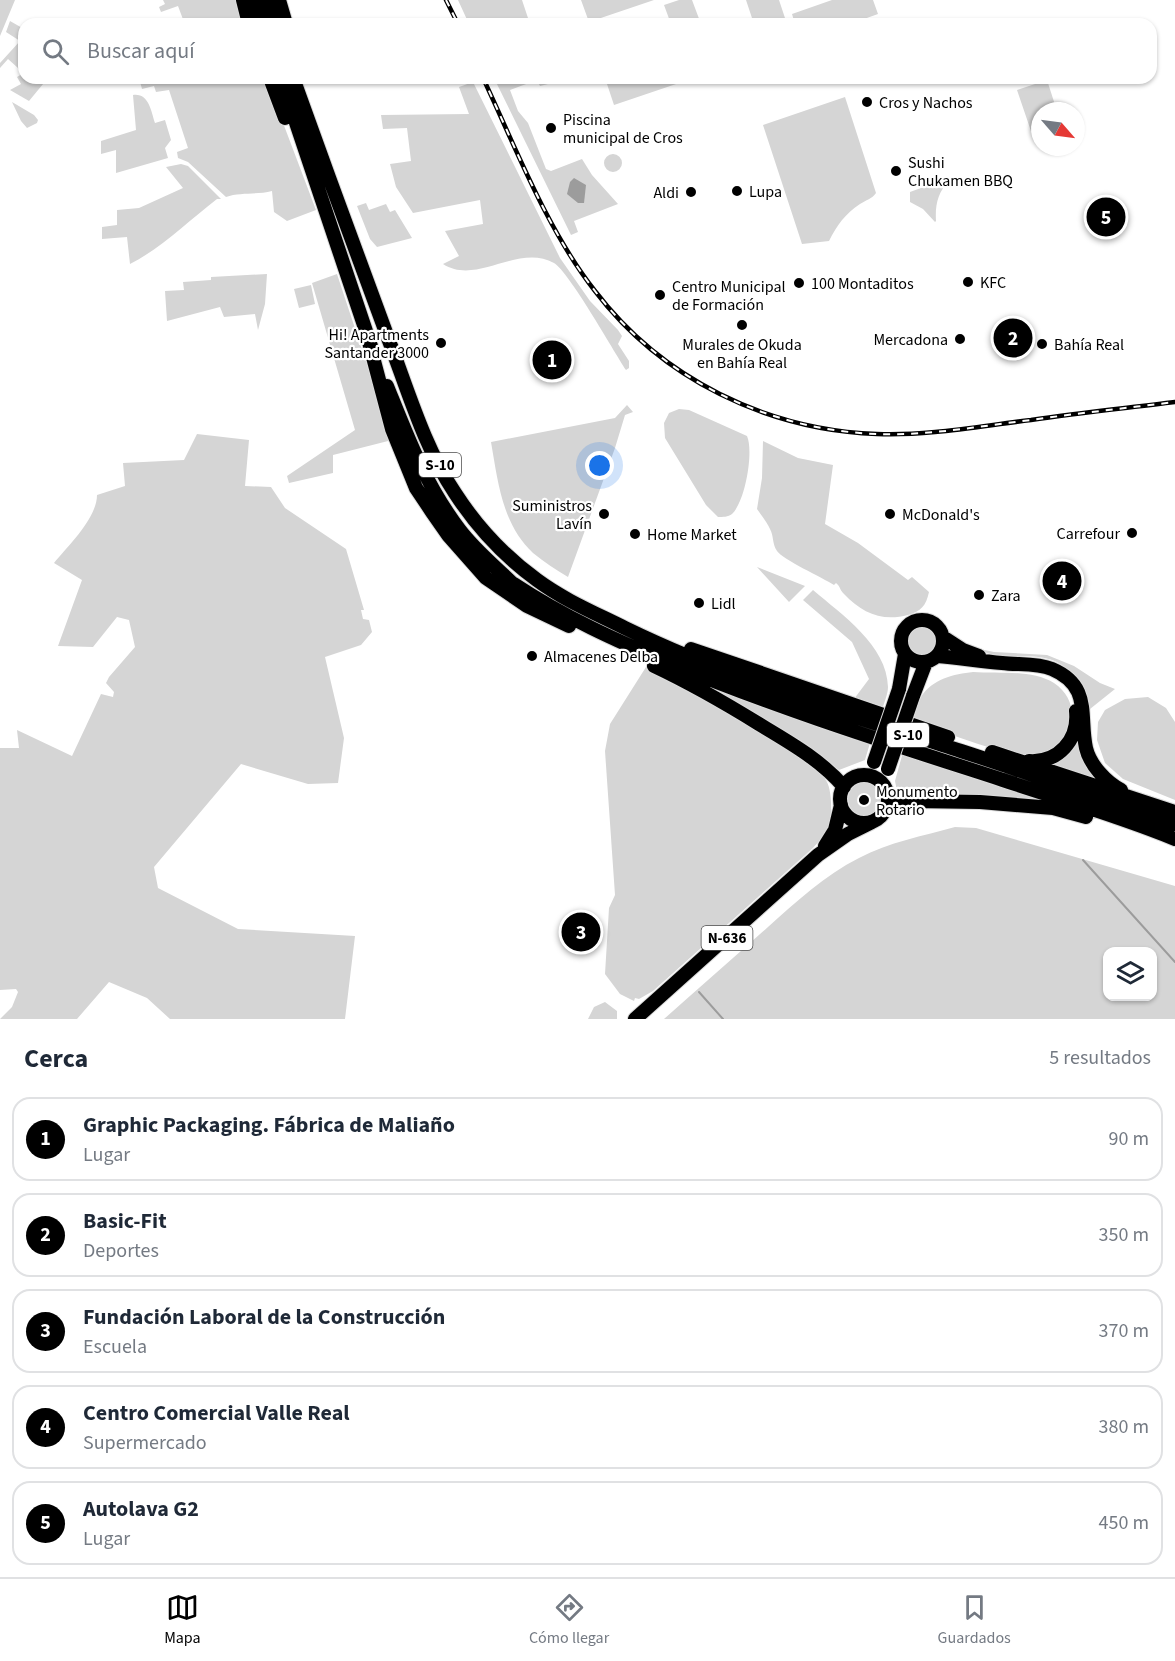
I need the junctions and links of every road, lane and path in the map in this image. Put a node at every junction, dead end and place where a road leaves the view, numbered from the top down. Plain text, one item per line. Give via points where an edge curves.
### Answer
1 (243, 0) edge
2 (256, 0) edge
3 (268, 0) edge
4 (279, 0) edge
5 (248, 18) edge
6 (262, 18) edge
7 (273, 18) edge
8 (284, 18) edge
9 (272, 84) edge
10 (283, 84) edge
11 (295, 84) edge
12 (302, 84) edge
13 (314, 135) junction
14 (315, 181) junction
15 (369, 342) junction
16 (514, 584) junction
17 (568, 625) junction
18 (645, 637) junction
19 (943, 637) junction
20 (905, 654) junction
21 (932, 659) junction
22 (992, 661) junction
23 (1063, 676) junction
24 (1016, 760) junction
25 (867, 776) junction
26 (884, 786) junction
27 (844, 787) junction
28 (1136, 799) junction
29 (841, 805) junction
30 (886, 809) junction
31 (1175, 812) edge
32 (872, 822) junction
33 (1175, 824) edge
34 (1175, 841) edge
35 (818, 855) junction
36 (635, 1019) edge

1 - 5 highway
2 - 6 highway
3 - 7 highway
4 - 8 highway
9 - 14 highway via 299,153
10 - 14 highway, S-10
11 - 13 highway, S-10
12 - 13 highway
13 - 18 highway, S-10 via 423,429 454,492 498,547 539,581 568,600
14 - 15 highway, S-10
15 - 16 highway, S-10 via 420,468 440,502 482,556
15 - 17 highway via 392,429 416,488 438,520 486,578 527,606
16 - 17 highway via 530,601
16 - 34 highway, S-10 via 607,636 728,686 1120,818
17 - 27 highway via 677,676 728,705 802,751
18 - 24 highway via 666,640
18 - 33 highway, S-10 via 741,678
19 - 20 highway via 938,626 930,621 913,622 902,637
19 - 21 highway via 943,647
19 - 22 highway
20 - 21 highway via 912,660
20 - 25 highway, bridge via 899,689
21 - 22 highway
21 - 26 highway, bridge via 913,696
22 - 23 highway via 1042,666
23 - 24 highway via 1076,707 1072,737 1057,754 1045,760
23 - 28 highway via 1082,700 1090,757 1117,789
24 - 28 highway
25 - 26 highway
25 - 27 highway via 851,779
26 - 30 highway via 888,797
27 - 29 highway, N-636
28 - 31 highway
29 - 32 highway via 853,820
29 - 35 highway, N-636 via 836,830
30 - 32 highway, N-636
30 - 34 highway via 912,801 1053,808
32 - 35 highway, N-636
35 - 36 highway, N-636

